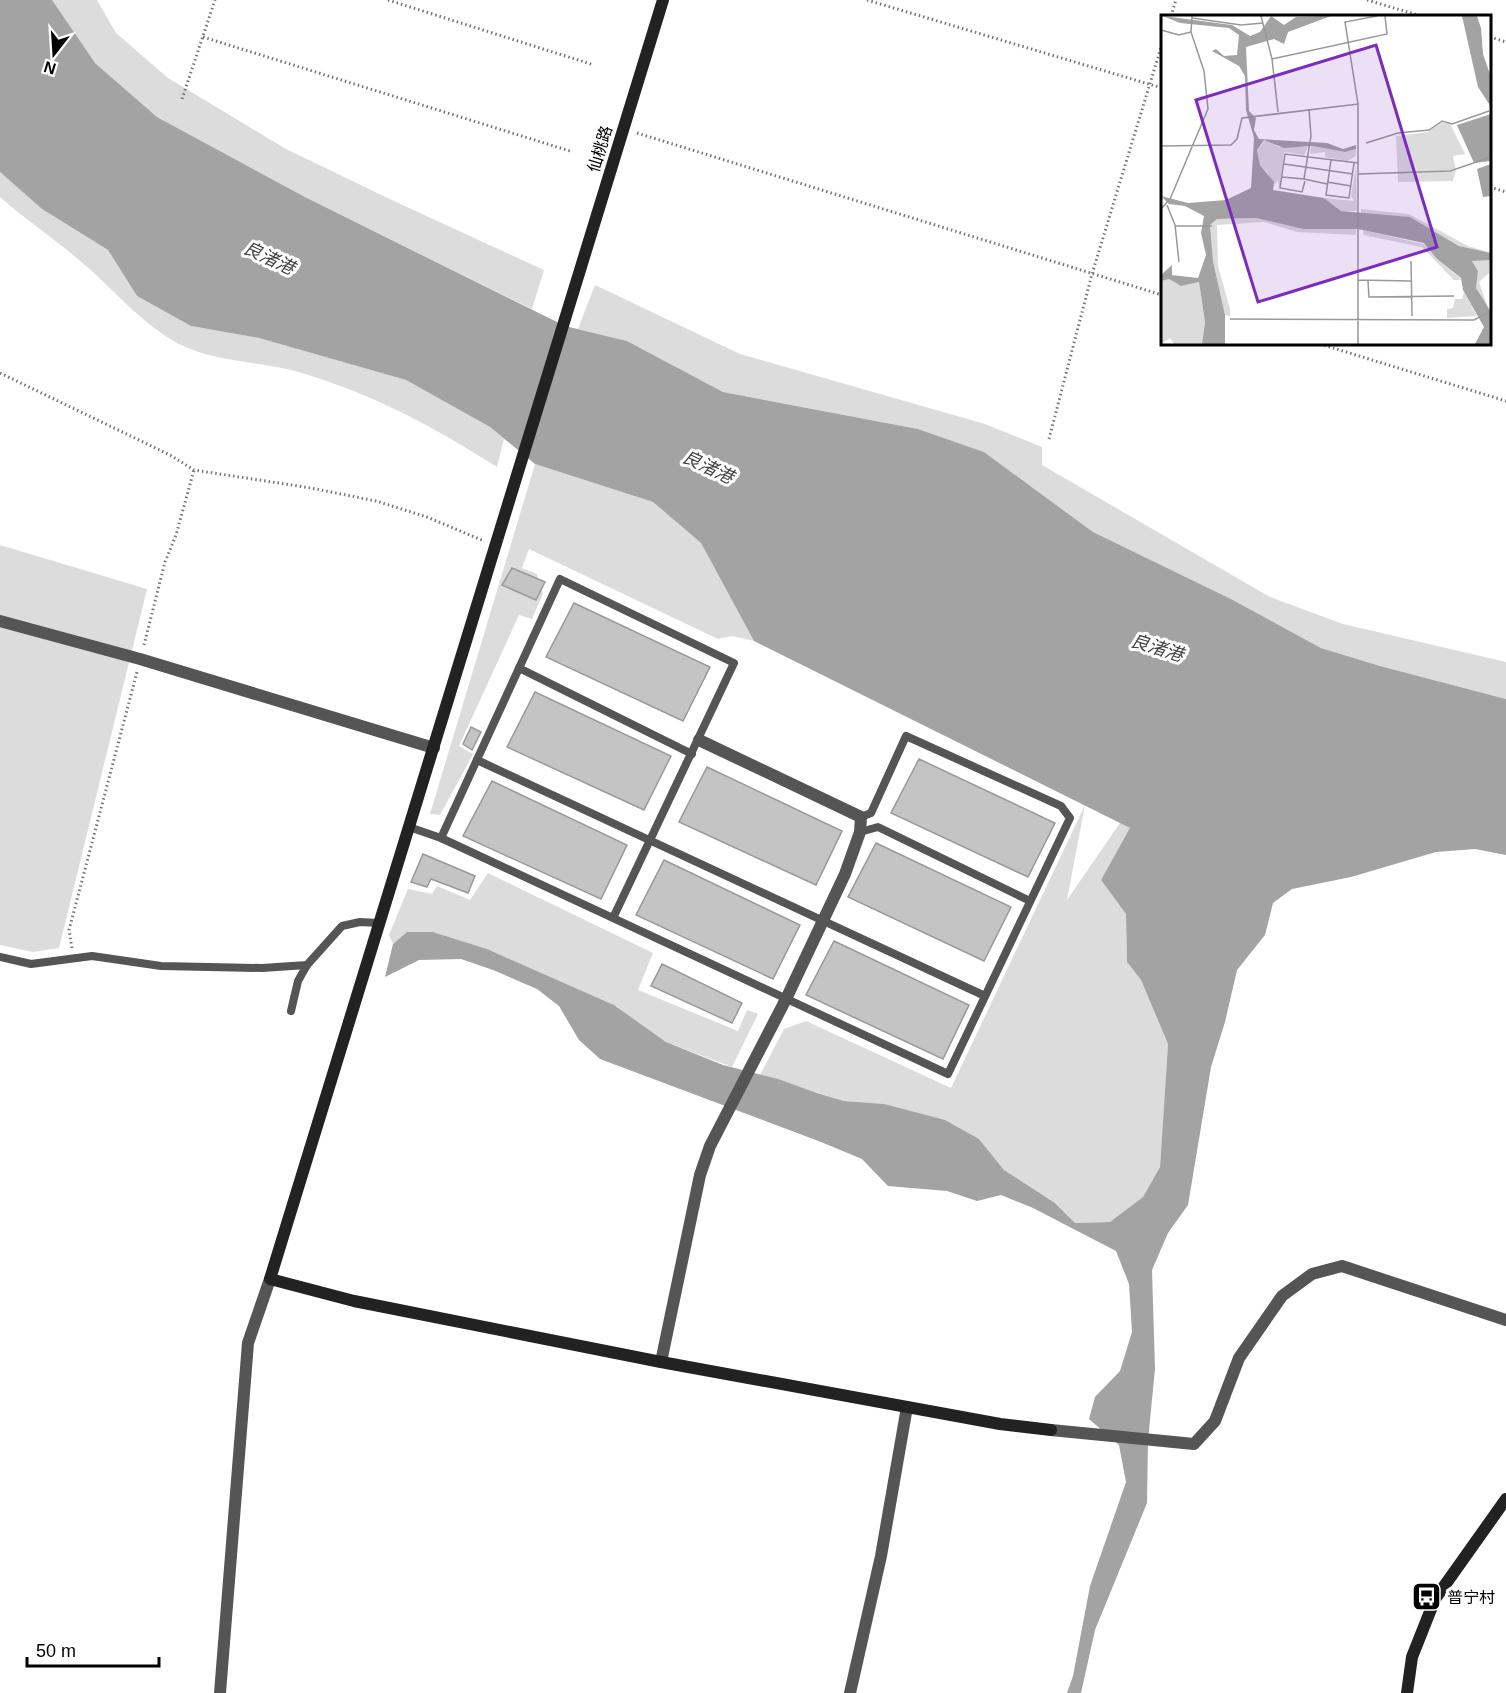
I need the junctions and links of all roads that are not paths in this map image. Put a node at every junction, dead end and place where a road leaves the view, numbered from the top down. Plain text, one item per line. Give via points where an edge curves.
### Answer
1 (663, 0) edge
2 (0, 621) edge
3 (519, 668) junction
4 (699, 740) junction
5 (434, 748) junction
6 (692, 754) junction
7 (477, 760) junction
8 (861, 817) junction
9 (409, 827) junction
10 (860, 832) junction
11 (441, 838) junction
12 (651, 840) junction
13 (1030, 901) junction
14 (613, 918) junction
15 (823, 920) junction
16 (379, 923) junction
17 (0, 957) edge
18 (307, 965) junction
19 (985, 996) junction
20 (786, 999) junction
21 (291, 1011) dead end
22 (270, 1279) junction
23 (1506, 1320) edge
24 (661, 1362) junction
25 (907, 1407) junction
26 (1506, 1499) edge
27 (220, 1693) edge
28 (850, 1693) edge
29 (1407, 1693) edge

1 - 5 street, 仙桃路
2 - 5 street
3 - 4 lane via 560,579 734,663
3 - 6 lane
3 - 7 lane
4 - 6 lane
4 - 8 street
5 - 9 street, 仙桃路
6 - 12 lane
7 - 11 lane
7 - 12 lane
8 - 10 street
8 - 13 lane via 871,813 906,736 1060,806 1070,818
9 - 11 lane
9 - 16 street, 仙桃路
10 - 13 lane via 878,827
10 - 15 street
11 - 14 lane
12 - 14 lane
12 - 15 lane
13 - 19 lane
14 - 20 lane
15 - 19 lane
15 - 20 street
16 - 18 lane via 342,926
16 - 22 street, 仙桃路
17 - 18 lane via 30,964 92,956 161,966
18 - 21 lane via 298,981
19 - 20 lane via 948,1074
20 - 24 street via 699,1175
22 - 24 street via 354,1301
22 - 27 street via 248,1343
23 - 25 street via 1342,1266 1312,1274 1282,1296 1239,1358 1215,1421 1194,1444 1000,1424
24 - 25 street
25 - 28 street
26 - 29 street via 1435,1599 1412,1657

